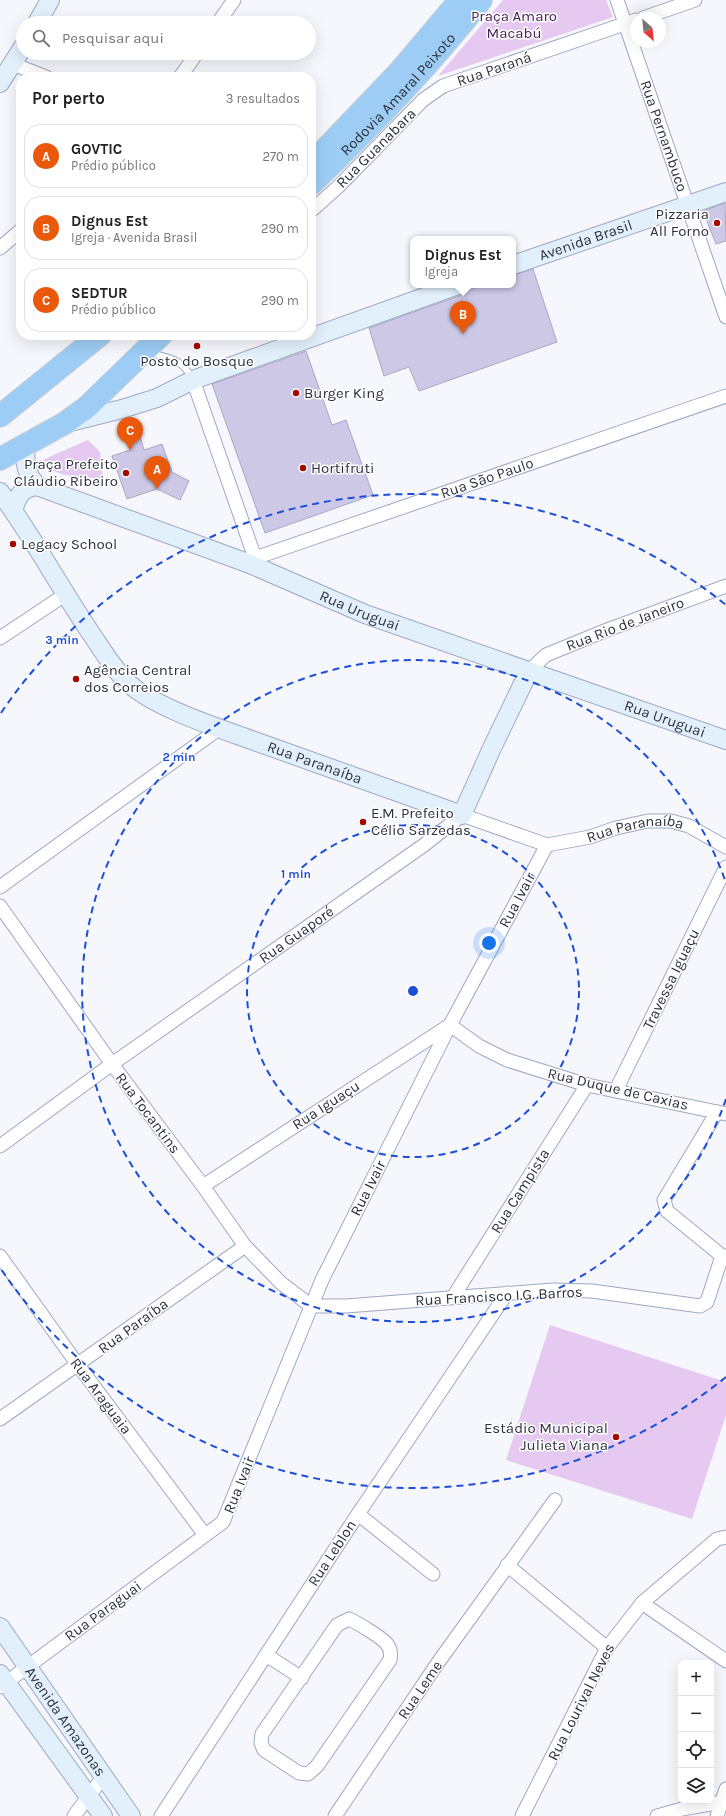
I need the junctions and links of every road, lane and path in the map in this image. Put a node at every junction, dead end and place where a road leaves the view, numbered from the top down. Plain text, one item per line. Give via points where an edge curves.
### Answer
1 (50, 0) edge
2 (234, 0) edge
3 (460, 0) edge
4 (481, 0) edge
5 (617, 0) edge
6 (694, 0) edge
7 (660, 12) edge
8 (41, 16) edge
9 (223, 16) edge
10 (630, 20) edge
11 (630, 22) edge
12 (639, 48) edge
13 (16, 59) edge
14 (192, 60) edge
15 (13, 64) junction
16 (33, 72) edge
17 (184, 72) edge
18 (0, 83) edge
19 (443, 86) joint
20 (316, 159) edge
21 (316, 179) edge
22 (726, 192) edge
23 (687, 205) junction
24 (316, 207) edge
25 (16, 234) edge
26 (0, 248) edge
27 (516, 264) edge
28 (450, 288) edge
29 (726, 317) edge
30 (316, 336) edge
31 (94, 340) edge
32 (305, 340) edge
33 (143, 343) edge
34 (193, 380) junction
35 (726, 396) edge
36 (0, 416) edge
37 (65, 423) junction
38 (26, 446) junction
39 (0, 459) edge
40 (37, 486) junction
41 (0, 492) edge
42 (13, 510) junction
43 (253, 561) junction
44 (726, 586) edge
45 (66, 594) junction
46 (0, 638) edge
47 (529, 671) junction
48 (220, 728) junction
49 (726, 740) edge
50 (462, 815) junction
51 (546, 845) junction
52 (726, 846) edge
53 (726, 867) edge
54 (0, 887) edge
55 (0, 906) edge
56 (450, 1025) junction
57 (112, 1064) junction
58 (587, 1085) junction
59 (616, 1090) junction
60 (722, 1113) edge
61 (0, 1146) edge
62 (203, 1186) junction
63 (245, 1246) junction
64 (0, 1256) edge
65 (724, 1256) edge
66 (507, 1293) junction
67 (453, 1297) junction
68 (312, 1306) junction
69 (78, 1365) junction
70 (0, 1419) edge
71 (555, 1500) dead end
72 (358, 1514) junction
73 (205, 1535) junction
74 (726, 1537) edge
75 (507, 1566) junction
76 (434, 1574) dead end
77 (642, 1603) junction
78 (0, 1627) edge
79 (607, 1648) junction
80 (266, 1655) junction
81 (726, 1661) edge
82 (27, 1667) junction
83 (302, 1678) junction
84 (2, 1681) edge
85 (103, 1777) junction
86 (726, 1789) edge
87 (89, 1795) junction
88 (722, 1802) junction
89 (74, 1816) edge
90 (103, 1816) edge
91 (131, 1816) edge
92 (161, 1816) edge
93 (335, 1816) edge
94 (522, 1816) edge
95 (657, 1816) edge
96 (717, 1816) edge

1 - 8 street
2 - 9 street
3 - 20 highway, Rodovia Amaral Peixoto via 400,71
4 - 21 highway, Rodovia Amaral Peixoto via 392,104
5 - 10 street, Rua Pernambuco
6 - 7 street
11 - 19 street, Rua Paraná
12 - 23 street, Rua Pernambuco
13 - 15 street
14 - 17 street
15 - 16 street
15 - 18 street
19 - 24 street, Rua Guanabara via 423,100
22 - 23 street, Avenida Brasil
23 - 27 street, Avenida Brasil
23 - 29 street, Rua Pernambuco
25 - 26 street
28 - 30 street
31 - 36 highway
32 - 34 street
33 - 34 lane via 178,361
33 - 37 highway via 87,407
34 - 37 street via 150,400
34 - 43 street
35 - 43 street, Rua São Paulo
37 - 38 highway
38 - 39 highway
38 - 40 street via 26,467 31,480
40 - 42 street via 22,491
40 - 43 street, Rua Uruguai
41 - 42 street, Rua Paranaíba
42 - 45 street, Rua Paranaíba
43 - 47 street, Rua Uruguai via 365,614
44 - 47 street, Rua Rio de Janeiro via 546,655
45 - 46 street
45 - 48 street, Rua Paranaíba via 111,663 126,681 144,695 169,708
47 - 49 street, Rua Uruguai
47 - 50 street, Rua Guaporé via 490,750
48 - 50 street, Rua Paranaíba
48 - 54 street
50 - 51 street, Rua Paranaíba
50 - 57 street, Rua Guaporé via 424,845
51 - 52 street, Rua Paranaíba via 590,838 616,828 648,821 671,821 689,826
51 - 56 street, Rua Ivair
53 - 59 street, Travessa Iguaçu
55 - 57 street, Rua Tocantins
56 - 58 street, Rua Duque de Caxias via 479,1046 506,1060
56 - 62 street, Rua Iguaçu
56 - 68 street, Rua Ivair via 322,1280
57 - 61 street, Rua Guaporé
57 - 62 street, Rua Tocantins
58 - 59 street, Rua Duque de Caxias
58 - 67 street, Rua Campista
59 - 60 street, Rua Duque de Caxias
60 - 65 street via 664,1200 667,1211
62 - 63 street, Rua Tocantins
63 - 68 street, Rua Tocantins via 281,1283
63 - 69 street, Rua Paraíba
64 - 69 street, Rua Araguaia
65 - 66 street, Rua Francisco I.G. Barros via 707,1302 700,1306 592,1291
66 - 67 street, Rua Francisco I.G. Barros
66 - 72 street, Rua Leblon
67 - 68 street, Rua Francisco I.G. Barros via 346,1306
68 - 73 street, Rua Ivair via 223,1522
69 - 70 street, Rua Paraíba
69 - 73 street, Rua Araguaia
71 - 75 street, Rua Leme
72 - 76 street
72 - 80 street, Rua Leblon
73 - 82 street, Rua Paraguai
74 - 77 street, Rua Lourival Neves via 717,1540
75 - 79 street
75 - 93 street, Rua Leme via 437,1664
77 - 79 street, Rua Lourival Neves
77 - 81 street
78 - 82 street, Avenida Amazonas
79 - 94 street, Rua Lourival Neves
80 - 83 street
80 - 92 street, Rua Leblon
82 - 84 street, Rua Paraguai
82 - 85 street, Avenida Amazonas
83 - 83 street via 342,1621 349,1619 356,1622 388,1645 391,1652 386,1666 317,1766 308,1774 299,1773 264,1750 261,1742 262,1734
84 - 87 street, Avenida Amazonas
85 - 87 street
85 - 91 street, Avenida Amazonas
86 - 88 street
87 - 89 street
87 - 90 street, Avenida Amazonas
88 - 95 street
88 - 96 street

